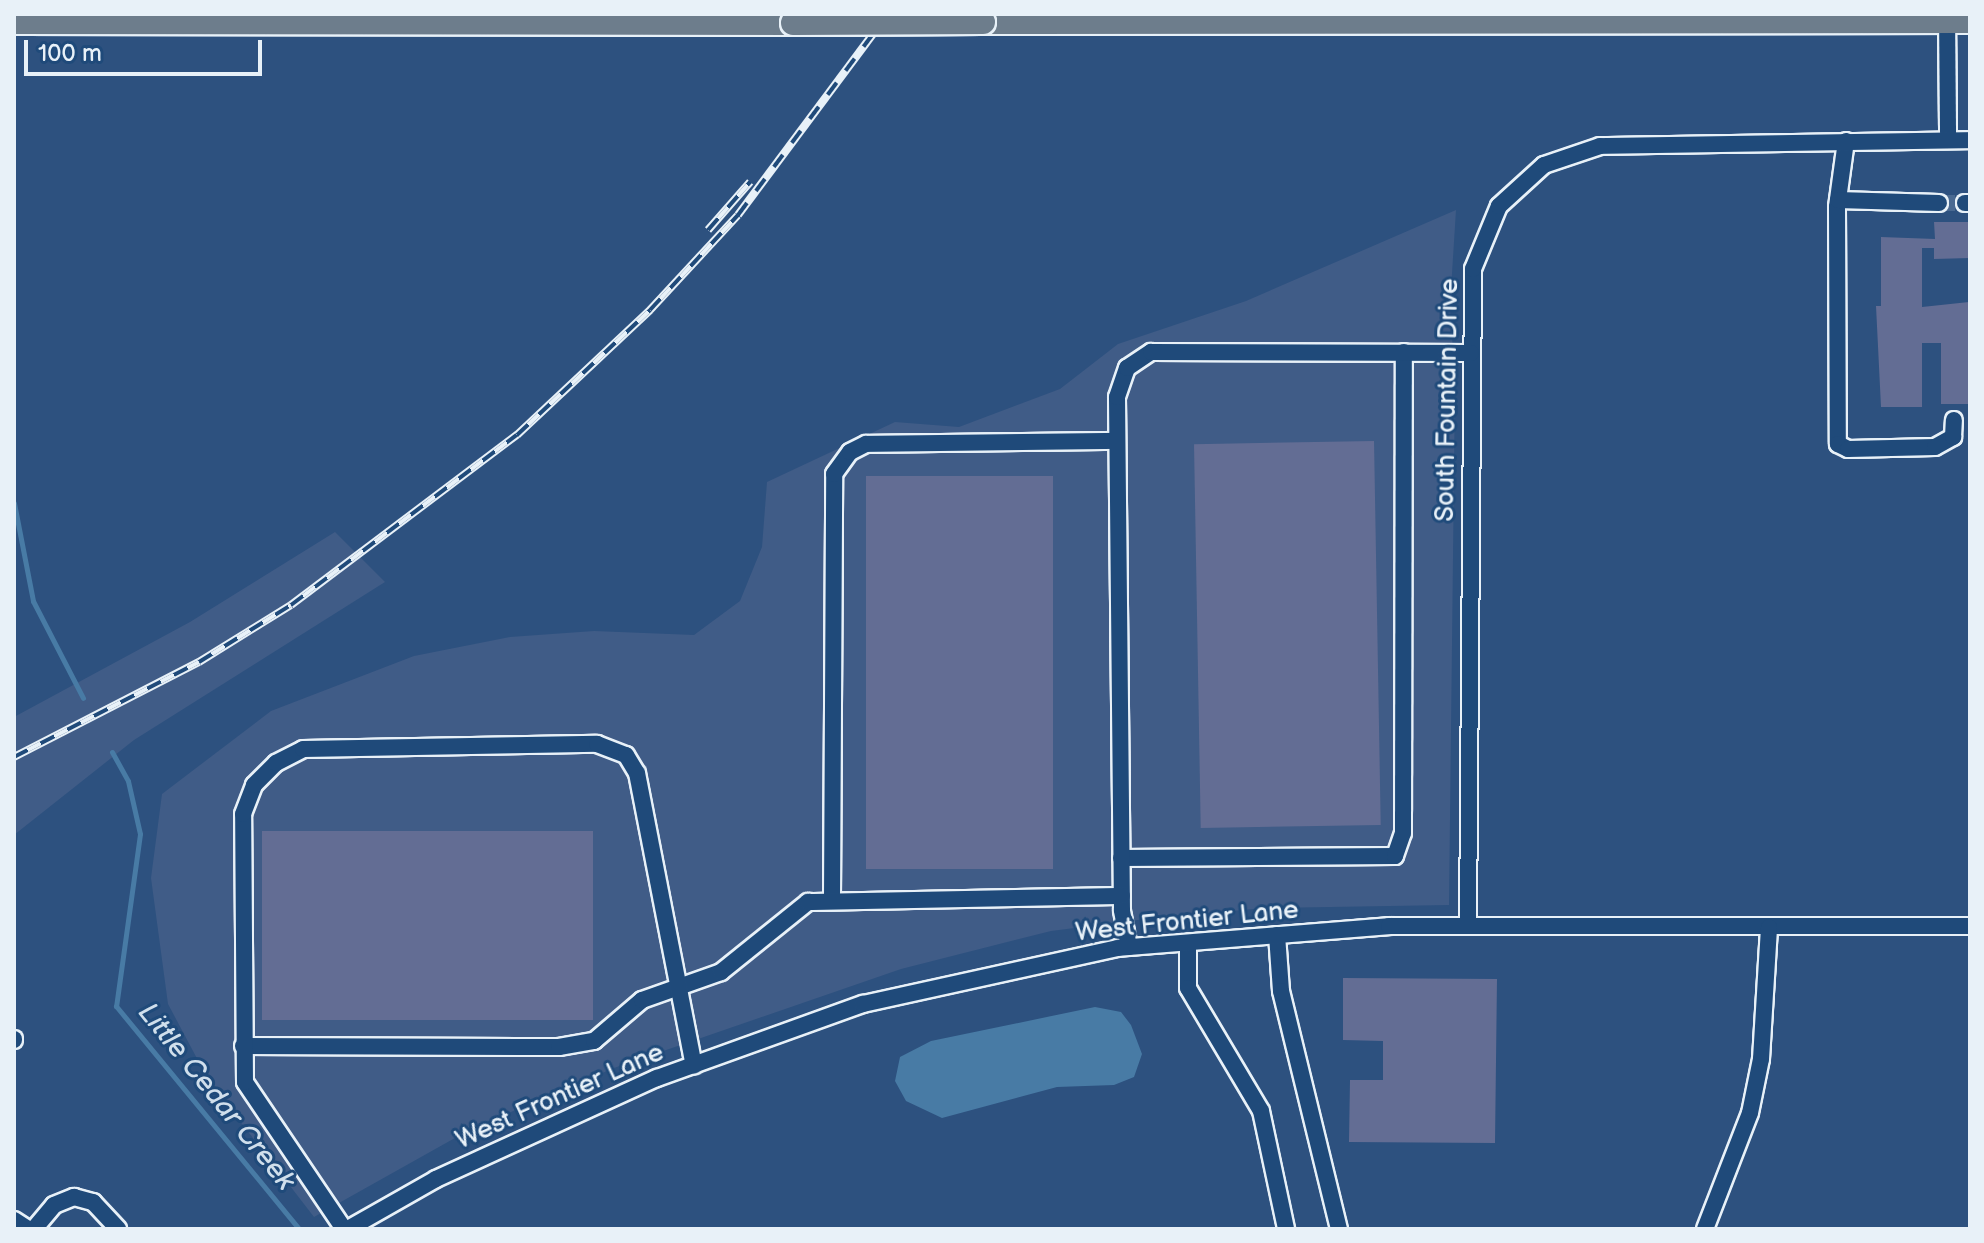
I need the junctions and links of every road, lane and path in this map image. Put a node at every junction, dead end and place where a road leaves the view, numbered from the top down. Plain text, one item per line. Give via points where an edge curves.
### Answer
1 (1955, 19) edge
2 (14, 22) edge
3 (1948, 140) junction
4 (1970, 140) edge
5 (1846, 141) junction
6 (1838, 200) junction
7 (1939, 203) tunnel mouth
8 (1404, 352) junction
9 (1471, 353) junction
10 (1954, 420) dead end
11 (1117, 441) junction
12 (1121, 858) junction
13 (1122, 896) junction
14 (832, 897) junction
15 (1468, 925) junction
16 (1970, 926) edge
17 (1769, 927) junction
18 (1277, 935) junction
19 (1188, 943) junction
20 (1129, 947) junction
21 (675, 989) junction
22 (243, 1046) junction
23 (694, 1065) junction
24 (14, 1220) edge
25 (28, 1229) edge
26 (34, 1229) edge
27 (118, 1229) edge
28 (346, 1229) edge
29 (1286, 1229) edge
30 (1339, 1229) edge
31 (1705, 1229) edge

1 - 2 highway, bridge
1 - 3 street
3 - 4 street, South Fountain Drive
3 - 5 street, South Fountain Drive
5 - 6 street
5 - 9 street, South Fountain Drive via 1600,146 1544,165 1520,182 1485,231 1473,269
6 - 7 street
6 - 10 street via 1838,444 1848,449 1935,447 1953,437
8 - 9 street
8 - 11 street via 1151,352 1127,368 1117,397
8 - 12 street via 1403,833 1395,856
9 - 15 street, South Fountain Drive
11 - 12 street
11 - 14 street via 866,444 850,452 834,474
12 - 13 street
13 - 14 street
13 - 20 street
14 - 21 street via 808,902 721,972
15 - 17 street, West Frontier Lane
15 - 18 street, West Frontier Lane
16 - 17 street, West Frontier Lane
17 - 31 street via 1761,1059 1750,1113
18 - 19 street, West Frontier Lane
18 - 30 street via 1281,991
19 - 20 street, West Frontier Lane
19 - 29 street via 1188,988 1261,1111
20 - 23 street, West Frontier Lane via 863,1004
21 - 22 street via 642,1000 594,1041 559,1047
21 - 22 street via 637,773 626,755 597,744 303,749 276,763 254,785 243,814
21 - 23 street
22 - 28 street via 245,1082
23 - 28 street, West Frontier Lane via 472,1161
24 - 25 street
26 - 27 street via 54,1205 74,1197 93,1202

